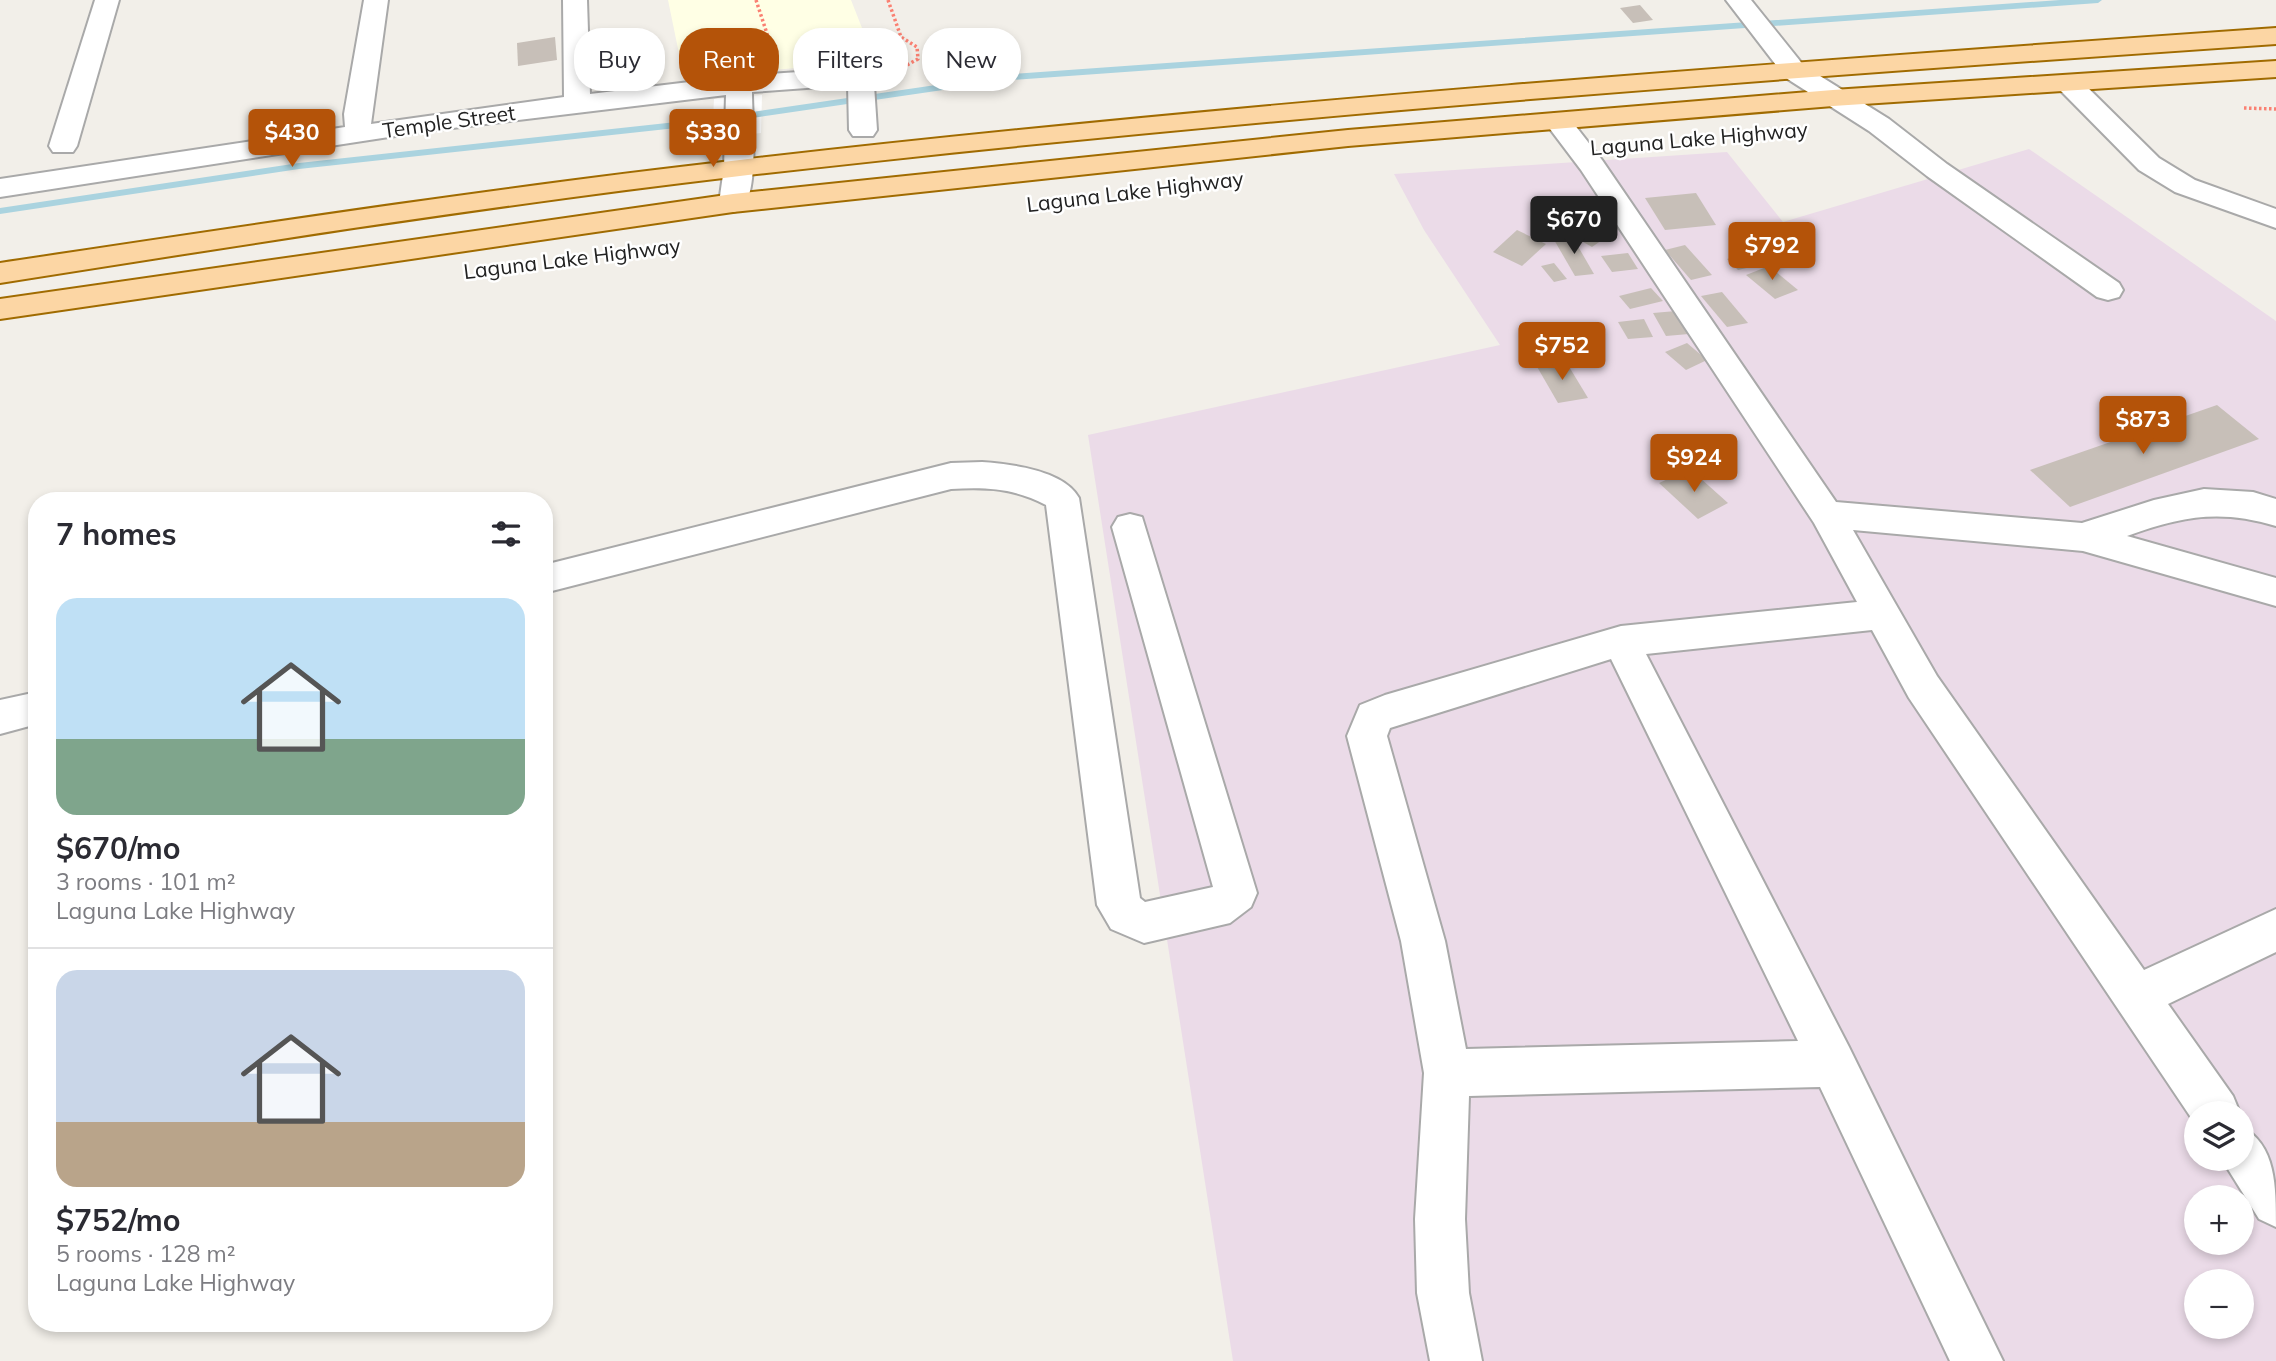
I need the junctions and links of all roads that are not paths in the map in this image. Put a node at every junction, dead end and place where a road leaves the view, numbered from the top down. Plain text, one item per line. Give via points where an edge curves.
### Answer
1 (107, 0) edge
2 (376, 0) edge
3 (575, 0) edge
4 (1738, 0) edge
5 (2276, 36) edge
6 (2276, 69) edge
7 (1795, 72) junction
8 (2068, 83) junction
9 (779, 87) edge
10 (739, 91) joint
11 (1833, 98) junction
12 (577, 103) junction
13 (1557, 121) junction
14 (863, 125) dead end
15 (359, 135) junction
16 (63, 146) dead end
17 (738, 168) junction
18 (0, 188) edge
19 (733, 203) junction
20 (2276, 219) edge
21 (0, 273) edge
22 (2108, 290) dead end
23 (0, 309) edge
24 (2276, 513) edge
25 (1826, 514) junction
26 (1130, 527) dead end
27 (2083, 537) junction
28 (553, 577) edge
29 (2276, 592) edge
30 (1883, 614) junction
31 (1621, 641) junction
32 (28, 710) edge
33 (0, 717) edge
34 (2276, 930) edge
35 (2137, 996) junction
36 (1833, 1063) junction
37 (1447, 1073) junction
38 (2208, 1101) edge
39 (2254, 1170) edge
40 (2276, 1202) edge
41 (1457, 1361) edge
42 (1977, 1361) edge

1 - 16 street
2 - 15 street via 357,114
3 - 12 street
4 - 7 street
5 - 7 main road
6 - 8 main road, Laguna Lake Highway
7 - 11 street
7 - 17 main road via 1320,108
8 - 11 main road, Laguna Lake Highway
8 - 20 street via 2149,164 2185,186
9 - 14 street, Temple Street via 859,80
10 - 12 street, Temple Street
10 - 17 street
11 - 13 main road, Laguna Lake Highway
11 - 22 street via 1879,125
12 - 15 street, Temple Street
13 - 19 main road, Laguna Lake Highway via 1348,138
13 - 25 street
15 - 18 street, Temple Street
17 - 19 street
17 - 21 main road
19 - 23 main road, Laguna Lake Highway
24 - 27 street via 2233,500 2181,506
25 - 27 street
25 - 30 street
26 - 28 street via 1236,893 1215,909 1144,923 1126,915 1119,905 1062,498 1034,482 998,473 951,476
27 - 29 street
30 - 31 street
30 - 35 street via 1923,687
31 - 36 street
31 - 37 street via 1385,711 1369,726 1367,736 1423,941
32 - 33 street
34 - 35 street
35 - 38 street
36 - 37 street
36 - 42 street
37 - 41 street via 1440,1219 1443,1293
39 - 40 street

